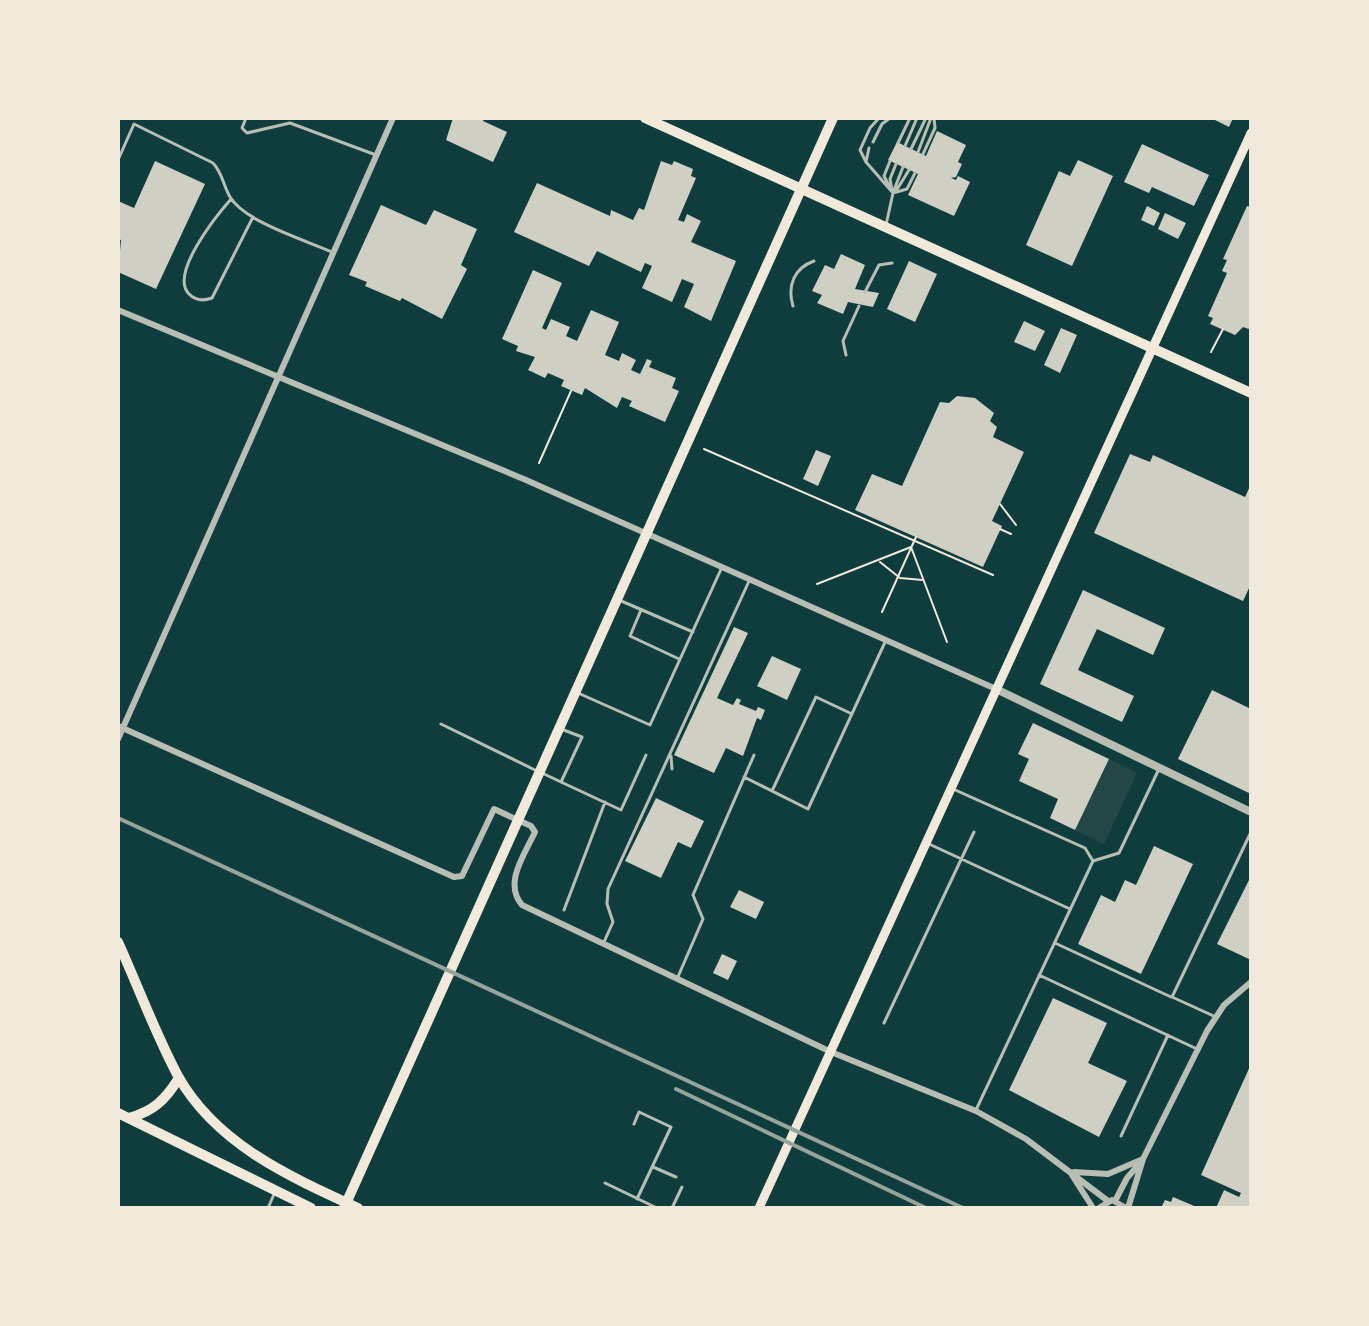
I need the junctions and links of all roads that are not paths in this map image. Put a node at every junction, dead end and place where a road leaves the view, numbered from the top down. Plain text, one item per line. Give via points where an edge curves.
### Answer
1 (246, 118) edge
2 (393, 118) edge
3 (645, 118) edge
4 (833, 118) edge
5 (879, 118) edge
6 (890, 118) edge
7 (910, 118) edge
8 (917, 118) edge
9 (930, 118) edge
10 (289, 121) edge
11 (1251, 133) edge
12 (873, 142) dead end
13 (898, 143) dead end
14 (905, 146) dead end
15 (869, 148) dead end
16 (911, 149) dead end
17 (918, 152) dead end
18 (923, 154) dead end
19 (376, 155) junction
20 (118, 160) edge
21 (890, 161) dead end
22 (866, 162) junction
23 (896, 164) dead end
24 (903, 167) dead end
25 (909, 170) dead end
26 (915, 173) dead end
27 (800, 189) junction
28 (893, 193) junction
29 (231, 199) junction
30 (253, 217) junction
31 (885, 227) junction
32 (332, 252) junction
33 (814, 261) dead end
34 (892, 263) dead end
35 (865, 292) dead end
36 (793, 306) dead end
37 (859, 306) dead end
38 (118, 310) edge
39 (1153, 348) junction
40 (846, 355) dead end
41 (278, 376) junction
42 (1251, 393) edge
43 (644, 532) junction
44 (722, 567) junction
45 (750, 579) junction
46 (615, 598) junction
47 (641, 610) junction
48 (693, 632) junction
49 (646, 636) dead end
50 (886, 640) junction
51 (657, 641) dead end
52 (643, 643) junction
53 (668, 646) dead end
54 (654, 648) junction
55 (665, 652) junction
56 (680, 659) junction
57 (996, 689) junction
58 (573, 691) junction
59 (853, 714) junction
60 (441, 724) dead end
61 (120, 727) edge
62 (557, 727) junction
63 (118, 739) edge
64 (671, 752) junction
65 (646, 755) dead end
66 (754, 755) dead end
67 (1160, 768) junction
68 (672, 769) dead end
69 (538, 771) junction
70 (744, 777) junction
71 (561, 782) junction
72 (666, 782) dead end
73 (656, 786) junction
74 (951, 788) junction
75 (772, 791) junction
76 (605, 802) junction
77 (1251, 812) edge
78 (517, 819) junction
79 (974, 832) dead end
80 (1251, 832) edge
81 (926, 842) junction
82 (962, 859) junction
83 (1093, 861) junction
84 (1070, 909) junction
85 (564, 910) dead end
86 (118, 942) edge
87 (1055, 943) junction
88 (603, 946) junction
89 (1039, 975) junction
90 (677, 980) junction
91 (1251, 982) edge
92 (1172, 997) junction
93 (1216, 1017) junction
94 (884, 1023) dead end
95 (1168, 1035) junction
96 (1197, 1049) junction
97 (831, 1052) junction
98 (179, 1078) junction
99 (976, 1111) junction
100 (118, 1113) edge
101 (129, 1118) junction
102 (634, 1124) dead end
103 (1121, 1136) dead end
104 (1143, 1159) junction
105 (653, 1167) junction
106 (1071, 1172) junction
107 (676, 1177) dead end
108 (605, 1183) dead end
109 (682, 1187) dead end
110 (275, 1192) junction
111 (637, 1199) junction
112 (1112, 1201) junction
113 (345, 1205) edge
114 (306, 1207) edge
115 (268, 1208) edge
116 (358, 1208) edge
117 (657, 1208) edge
118 (672, 1208) edge
119 (759, 1208) edge
120 (1096, 1208) edge
121 (1127, 1208) edge

1 - 10 lane via 242,128 247,133
2 - 19 street
3 - 27 main road
4 - 27 main road
5 - 22 lane via 860,150
6 - 12 lane
7 - 13 lane
8 - 14 lane
9 - 16 lane
9 - 17 lane
9 - 18 lane via 935,128
10 - 19 lane
11 - 39 main road
15 - 22 lane
19 - 32 street
20 - 29 lane via 134,124 213,163 222,172
21 - 28 lane via 884,176
22 - 28 lane
23 - 28 lane via 890,179
24 - 28 lane
25 - 28 lane
26 - 28 lane via 907,189
27 - 31 main road
27 - 43 main road
28 - 31 lane
29 - 30 lane
29 - 30 lane via 187,264 187,293 196,299 212,298
30 - 32 lane
31 - 39 main road
32 - 41 street
33 - 36 lane via 802,265 793,279
34 - 35 lane via 879,265
37 - 40 lane via 843,341
38 - 41 street
39 - 42 main road
39 - 57 main road
41 - 43 street
41 - 61 street
43 - 44 street
43 - 46 main road
44 - 45 street
44 - 48 lane
45 - 50 street
45 - 64 lane
46 - 47 lane
46 - 58 main road
47 - 48 lane
47 - 52 lane via 630,636
48 - 56 lane
49 - 52 lane
50 - 57 street
50 - 59 lane
51 - 54 lane
52 - 54 lane
53 - 55 lane
54 - 55 lane
55 - 56 lane
56 - 58 lane via 650,725
57 - 67 street
57 - 74 main road
58 - 62 main road
59 - 75 lane via 816,697
59 - 75 lane via 808,809
60 - 69 lane
61 - 63 street
61 - 78 street via 454,877 469,866 494,809
62 - 69 main road
62 - 71 lane via 582,737
64 - 68 lane
64 - 73 lane
65 - 76 lane via 621,810
66 - 70 lane
67 - 77 street
67 - 83 lane via 1119,853
69 - 71 lane
69 - 78 main road
70 - 75 lane
70 - 90 lane via 693,895 703,919
71 - 76 lane
72 - 73 lane
73 - 88 lane via 608,889 613,922
74 - 81 main road
74 - 83 lane via 1085,848
76 - 85 lane
78 - 88 street via 535,828 515,879 518,901
78 - 113 main road
79 - 82 lane
80 - 92 lane
81 - 82 lane
81 - 97 main road
82 - 84 lane
82 - 94 lane
83 - 84 lane
84 - 87 lane
86 - 98 main road
87 - 89 lane
87 - 92 lane
88 - 90 street
89 - 95 lane
89 - 99 lane
90 - 97 street
91 - 93 street
92 - 93 lane
93 - 96 street
95 - 96 lane
95 - 103 lane
96 - 104 street
97 - 99 street
97 - 119 main road
98 - 101 main road via 149,1113
98 - 113 main road via 237,1142
99 - 106 street
100 - 101 main road
101 - 110 main road
102 - 105 lane via 639,1112 671,1127
104 - 106 street via 1108,1174
104 - 112 street
104 - 121 street
105 - 107 lane
105 - 111 lane
106 - 112 street
106 - 120 street
108 - 111 lane
109 - 118 lane
110 - 114 main road
110 - 115 lane
111 - 117 lane
112 - 120 street
112 - 121 street
113 - 116 main road

